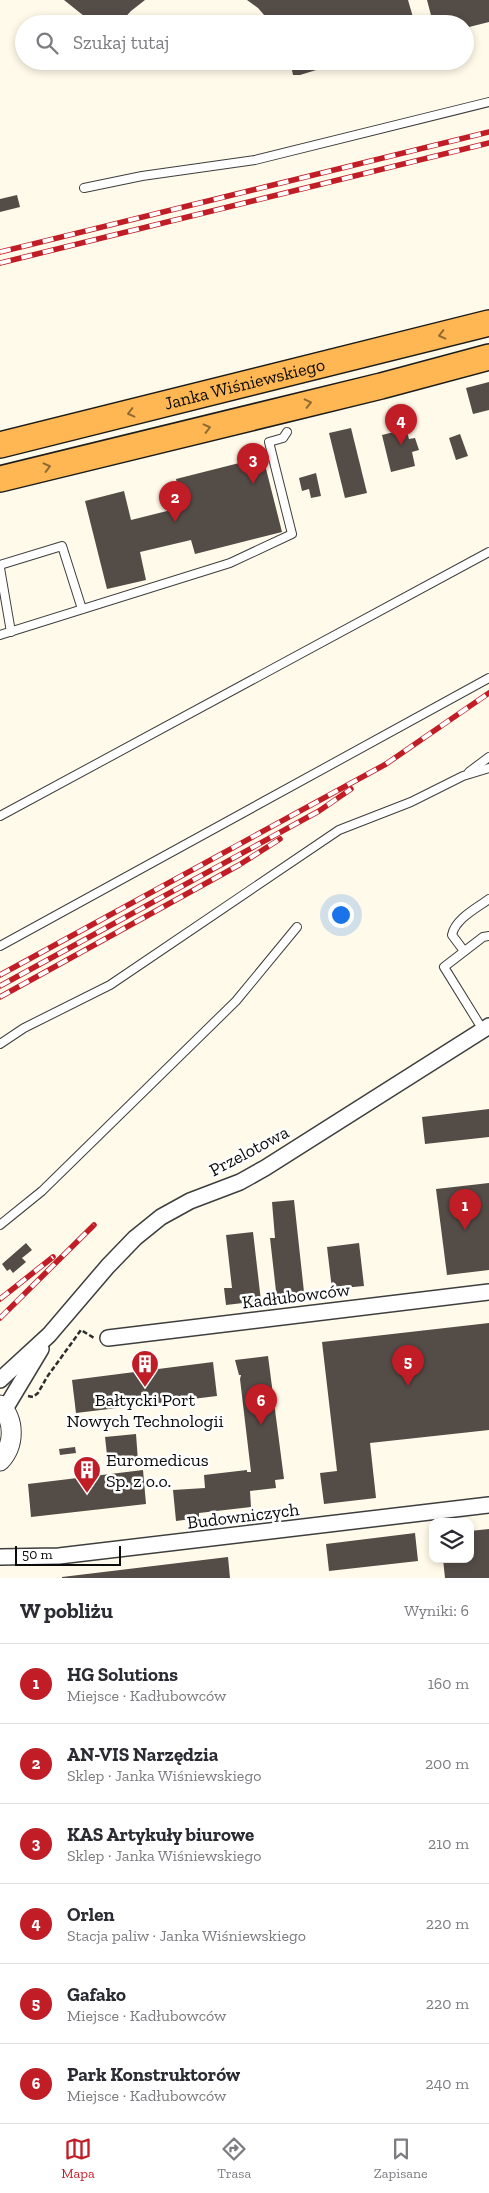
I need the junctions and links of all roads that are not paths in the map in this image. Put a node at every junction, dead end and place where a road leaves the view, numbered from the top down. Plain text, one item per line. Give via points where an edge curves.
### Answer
1 (489, 102) edge
2 (84, 188) dead end
3 (489, 323) edge
4 (489, 357) edge
5 (287, 432) dead end
6 (0, 445) edge
7 (0, 479) edge
8 (489, 552) edge
9 (0, 567) edge
10 (82, 609) junction
11 (11, 632) junction
12 (0, 635) edge
13 (489, 678) edge
14 (489, 757) edge
15 (489, 768) edge
16 (464, 776) junction
17 (0, 816) edge
18 (489, 900) edge
19 (297, 927) dead end
20 (489, 936) edge
21 (0, 946) edge
22 (464, 951) junction
23 (487, 1032) edge
24 (0, 1044) edge
25 (0, 1225) edge
26 (489, 1292) edge
27 (49, 1335) junction
28 (108, 1338) road end
29 (0, 1380) edge
30 (2, 1407) edge
31 (0, 1461) edge
32 (489, 1505) edge
33 (0, 1556) edge

1 - 2 lane via 255,160
3 -> 6 highway, Janka Wiśniewskiego
7 -> 4 highway, Janka Wiśniewskiego
5 - 10 lane via 283,438 269,442 292,534 230,563
8 - 17 lane
9 - 10 lane via 62,546
9 - 11 lane
10 - 11 lane
11 - 12 lane
13 - 21 lane
14 - 16 lane
15 - 16 lane
16 - 24 lane via 411,802 339,830 110,985 24,1028
18 - 22 lane via 460,922 453,932
19 - 25 lane via 236,1001 42,1191
20 - 22 lane
22 - 23 lane via 444,967
23 - 27 street, Przelotowa via 265,1168 161,1217 108,1266
26 - 28 street, Kadłubowców
27 - 29 street, Przelotowa
27 - 30 street, Przelotowa via 18,1388
30 - 31 street via 12,1433 10,1446
32 - 33 street, Budowniczych via 58,1556

